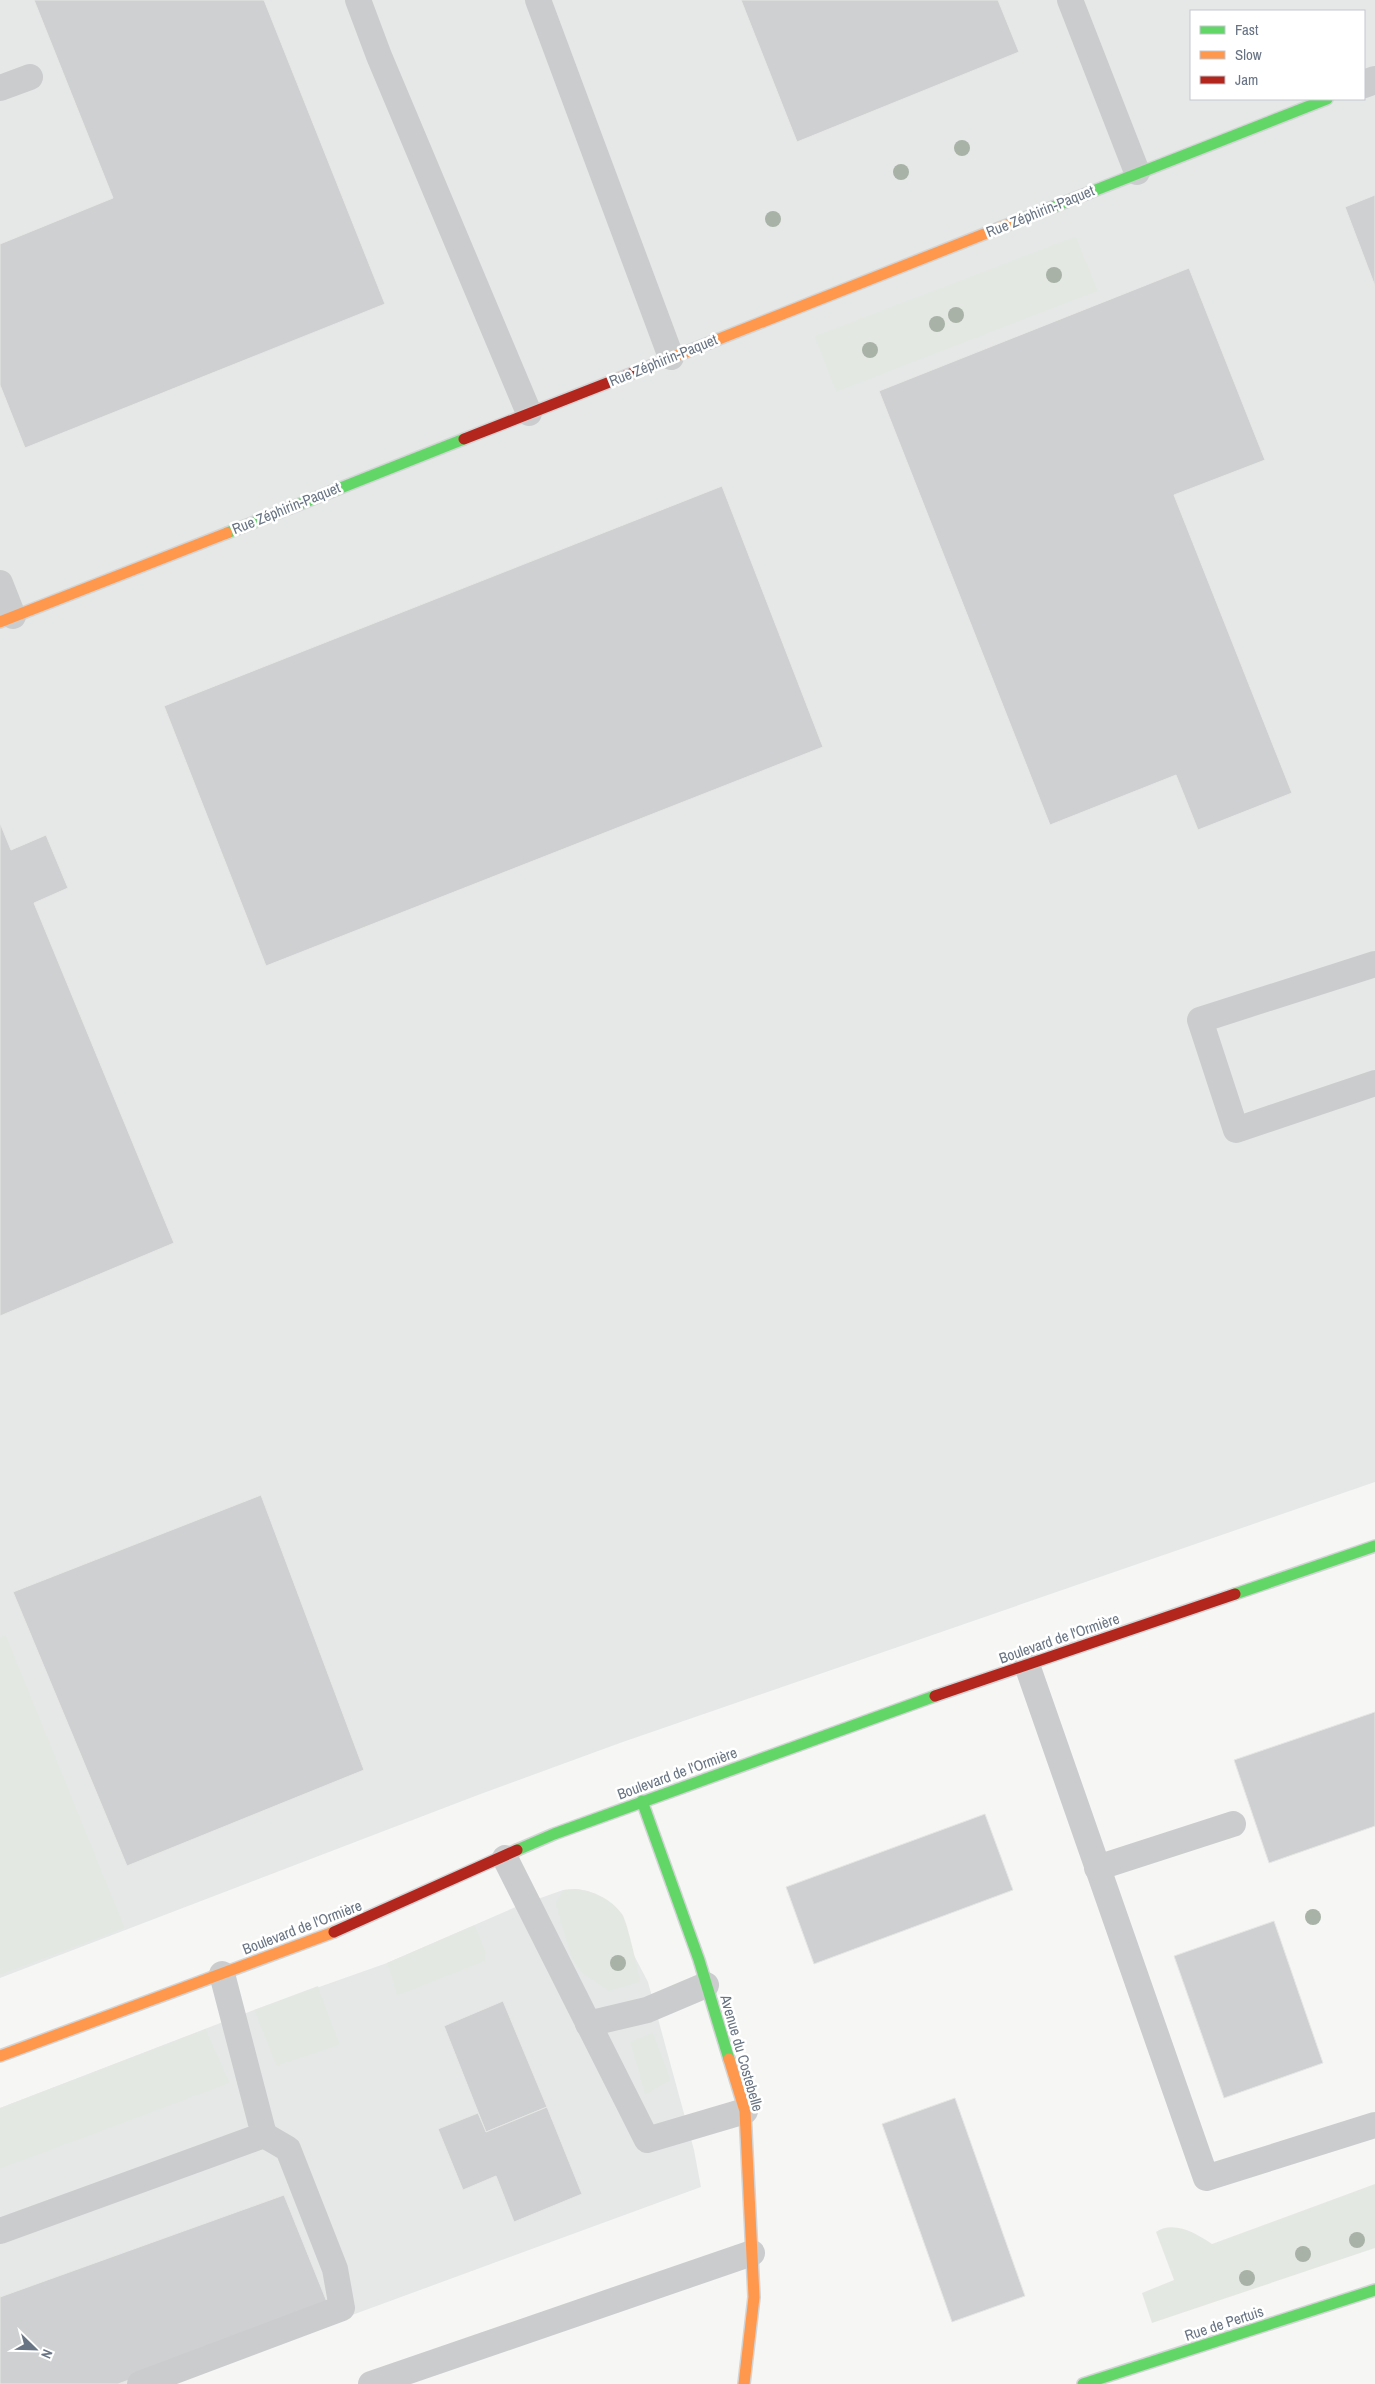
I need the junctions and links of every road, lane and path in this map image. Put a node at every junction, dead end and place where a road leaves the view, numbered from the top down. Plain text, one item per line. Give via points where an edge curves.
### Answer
1 (358, 0) edge
2 (538, 0) edge
3 (1070, 0) edge
4 (30, 77) dead end
5 (0, 88) edge
6 (1324, 100) edge
7 (1137, 172) junction
8 (671, 357) junction
9 (529, 413) junction
10 (0, 582) edge
11 (6, 619) edge
12 (1375, 964) edge
13 (1375, 1083) edge
14 (1375, 1546) edge
15 (1027, 1664) junction
16 (642, 1802) junction
17 (1232, 1824) dead end
18 (505, 1858) junction
19 (1097, 1868) junction
20 (222, 1974) junction
21 (706, 1985) junction
22 (588, 2024) junction
23 (0, 2056) edge
24 (745, 2111) junction
25 (1375, 2125) edge
26 (264, 2135) junction
27 (0, 2231) edge
28 (752, 2253) junction
29 (1375, 2290) edge
30 (140, 2384) edge
31 (372, 2384) edge
32 (744, 2384) edge
33 (1083, 2384) edge

1 - 9 lane
2 - 8 lane
3 - 7 lane
4 - 5 lane
6 - 7 street, Rue Zéphirin-Paquet
7 - 8 street, Rue Zéphirin-Paquet
8 - 9 street, Rue Zéphirin-Paquet
9 - 11 street, Rue Zéphirin-Paquet
10 - 11 lane
12 - 13 lane via 1200,1020 1236,1130
14 - 15 street, Boulevard de l'Ormière
15 - 16 street, Boulevard de l'Ormière
15 - 19 lane
16 - 18 street, Boulevard de l'Ormière via 554,1834
16 - 21 street, Avenue du Costebelle
17 - 19 lane
18 - 20 street, Boulevard de l'Ormière via 330,1934
18 - 22 lane
19 - 25 lane via 1206,2178
20 - 23 street, Boulevard de l'Ormière
20 - 26 lane
21 - 22 lane via 647,2010
21 - 24 street, Avenue du Costebelle
22 - 24 lane via 647,2140
24 - 28 street, Avenue du Costebelle
26 - 27 lane
26 - 30 lane via 288,2149 335,2269 342,2308
28 - 31 lane
28 - 32 street, Avenue du Costebelle via 754,2297
29 - 33 street, Rue de Pertuis

